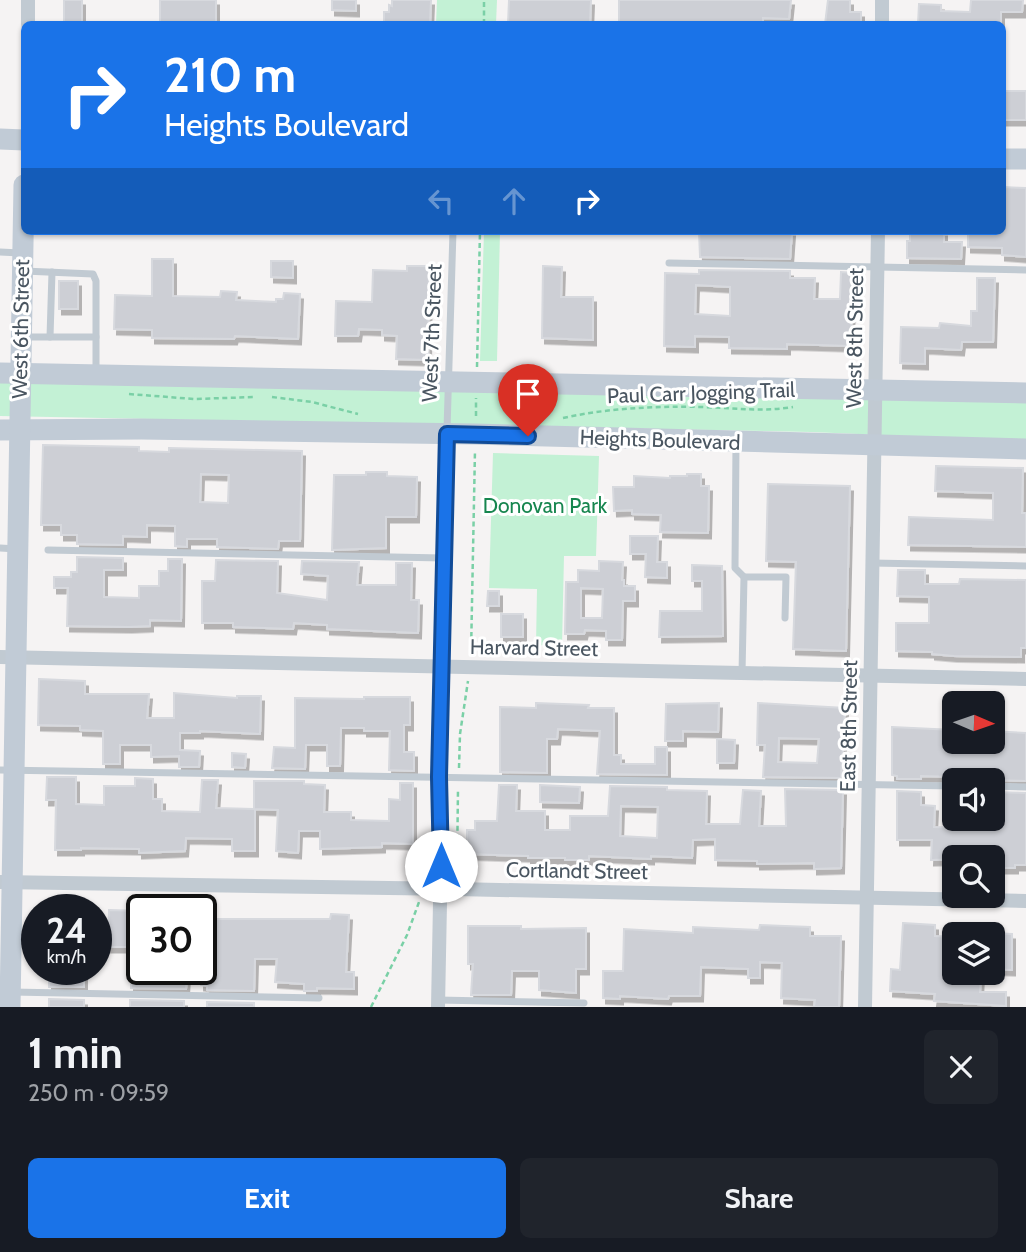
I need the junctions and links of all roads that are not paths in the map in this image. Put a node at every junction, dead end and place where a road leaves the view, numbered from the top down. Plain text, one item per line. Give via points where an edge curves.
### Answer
1 (28, 0) edge
2 (882, 0) edge
3 (27, 21) edge
4 (882, 21) edge
5 (0, 139) edge
6 (21, 140) edge
7 (1006, 159) edge
8 (1026, 159) edge
9 (23, 235) edge
10 (452, 235) edge
11 (878, 235) edge
12 (0, 253) edge
13 (22, 262) junction
14 (669, 263) dead end
15 (877, 267) junction
16 (1026, 270) edge
17 (52, 272) junction
18 (21, 337) junction
19 (50, 337) junction
20 (96, 337) junction
21 (10, 373) edge
22 (96, 375) junction
23 (448, 381) junction
24 (874, 390) junction
25 (1026, 393) edge
26 (10, 430) edge
27 (447, 434) junction
28 (736, 442) junction
29 (874, 446) junction
30 (1026, 449) edge
31 (9, 549) edge
32 (48, 550) dead end
33 (444, 558) junction
34 (872, 563) junction
35 (1026, 566) edge
36 (744, 577) junction
37 (785, 618) dead end
38 (8, 657) edge
39 (442, 667) junction
40 (742, 673) junction
41 (870, 676) junction
42 (1026, 679) edge
43 (7, 770) edge
44 (439, 777) junction
45 (869, 784) junction
46 (942, 786) edge
47 (1005, 786) edge
48 (1026, 787) edge
49 (6, 882) edge
50 (440, 888) junction
51 (867, 899) junction
52 (1026, 901) edge
53 (7, 997) edge
54 (319, 998) dead end
55 (438, 1003) edge
56 (584, 1003) dead end
57 (865, 1007) edge

1 - 3 street
2 - 4 street
5 - 6 main road
7 - 8 main road
9 - 13 main road, West 6th Street
10 - 23 lane, West 7th Street
11 - 15 street, West 8th Street
12 - 13 lane
13 - 17 lane
13 - 18 main road, West 6th Street
14 - 15 lane
15 - 16 lane
15 - 24 street, West 8th Street
17 - 19 lane
17 - 20 lane via 93,274
18 - 19 lane
18 - 21 main road, West 6th Street
19 - 20 lane
20 - 22 lane
21 - 22 main road
21 - 26 main road, West 6th Street
22 - 23 main road
23 - 24 main road
23 - 27 lane, West 7th Street
24 - 25 main road
24 - 29 street, West 8th Street
26 - 27 main road, Heights Boulevard
26 - 31 main road, West 6th Street
27 - 28 main road, Heights Boulevard
27 - 33 street
28 - 29 main road, Heights Boulevard
28 - 36 lane via 735,568
29 - 30 main road, Heights Boulevard
29 - 34 street, East 8th Street
31 - 38 main road, West 6th Street
32 - 33 lane
33 - 39 street
34 - 35 lane
34 - 41 street, East 8th Street
36 - 37 lane via 786,578
36 - 40 lane
38 - 39 street, Harvard Street
38 - 43 main road, West 6th Street
39 - 40 street, Harvard Street
39 - 44 street
40 - 41 street, Harvard Street
41 - 42 street, Harvard Street
41 - 45 street, East 8th Street
43 - 44 lane
43 - 49 main road, West 6th Street
44 - 45 lane
44 - 50 street
45 - 46 lane
45 - 51 street, East 8th Street
47 - 48 lane
49 - 50 street, Cortlandt Street
49 - 53 main road, West 6th Street
50 - 51 street, Cortlandt Street
50 - 55 street
51 - 52 street, Cortlandt Street
51 - 57 street, East 8th Street
53 - 54 lane
55 - 56 lane

